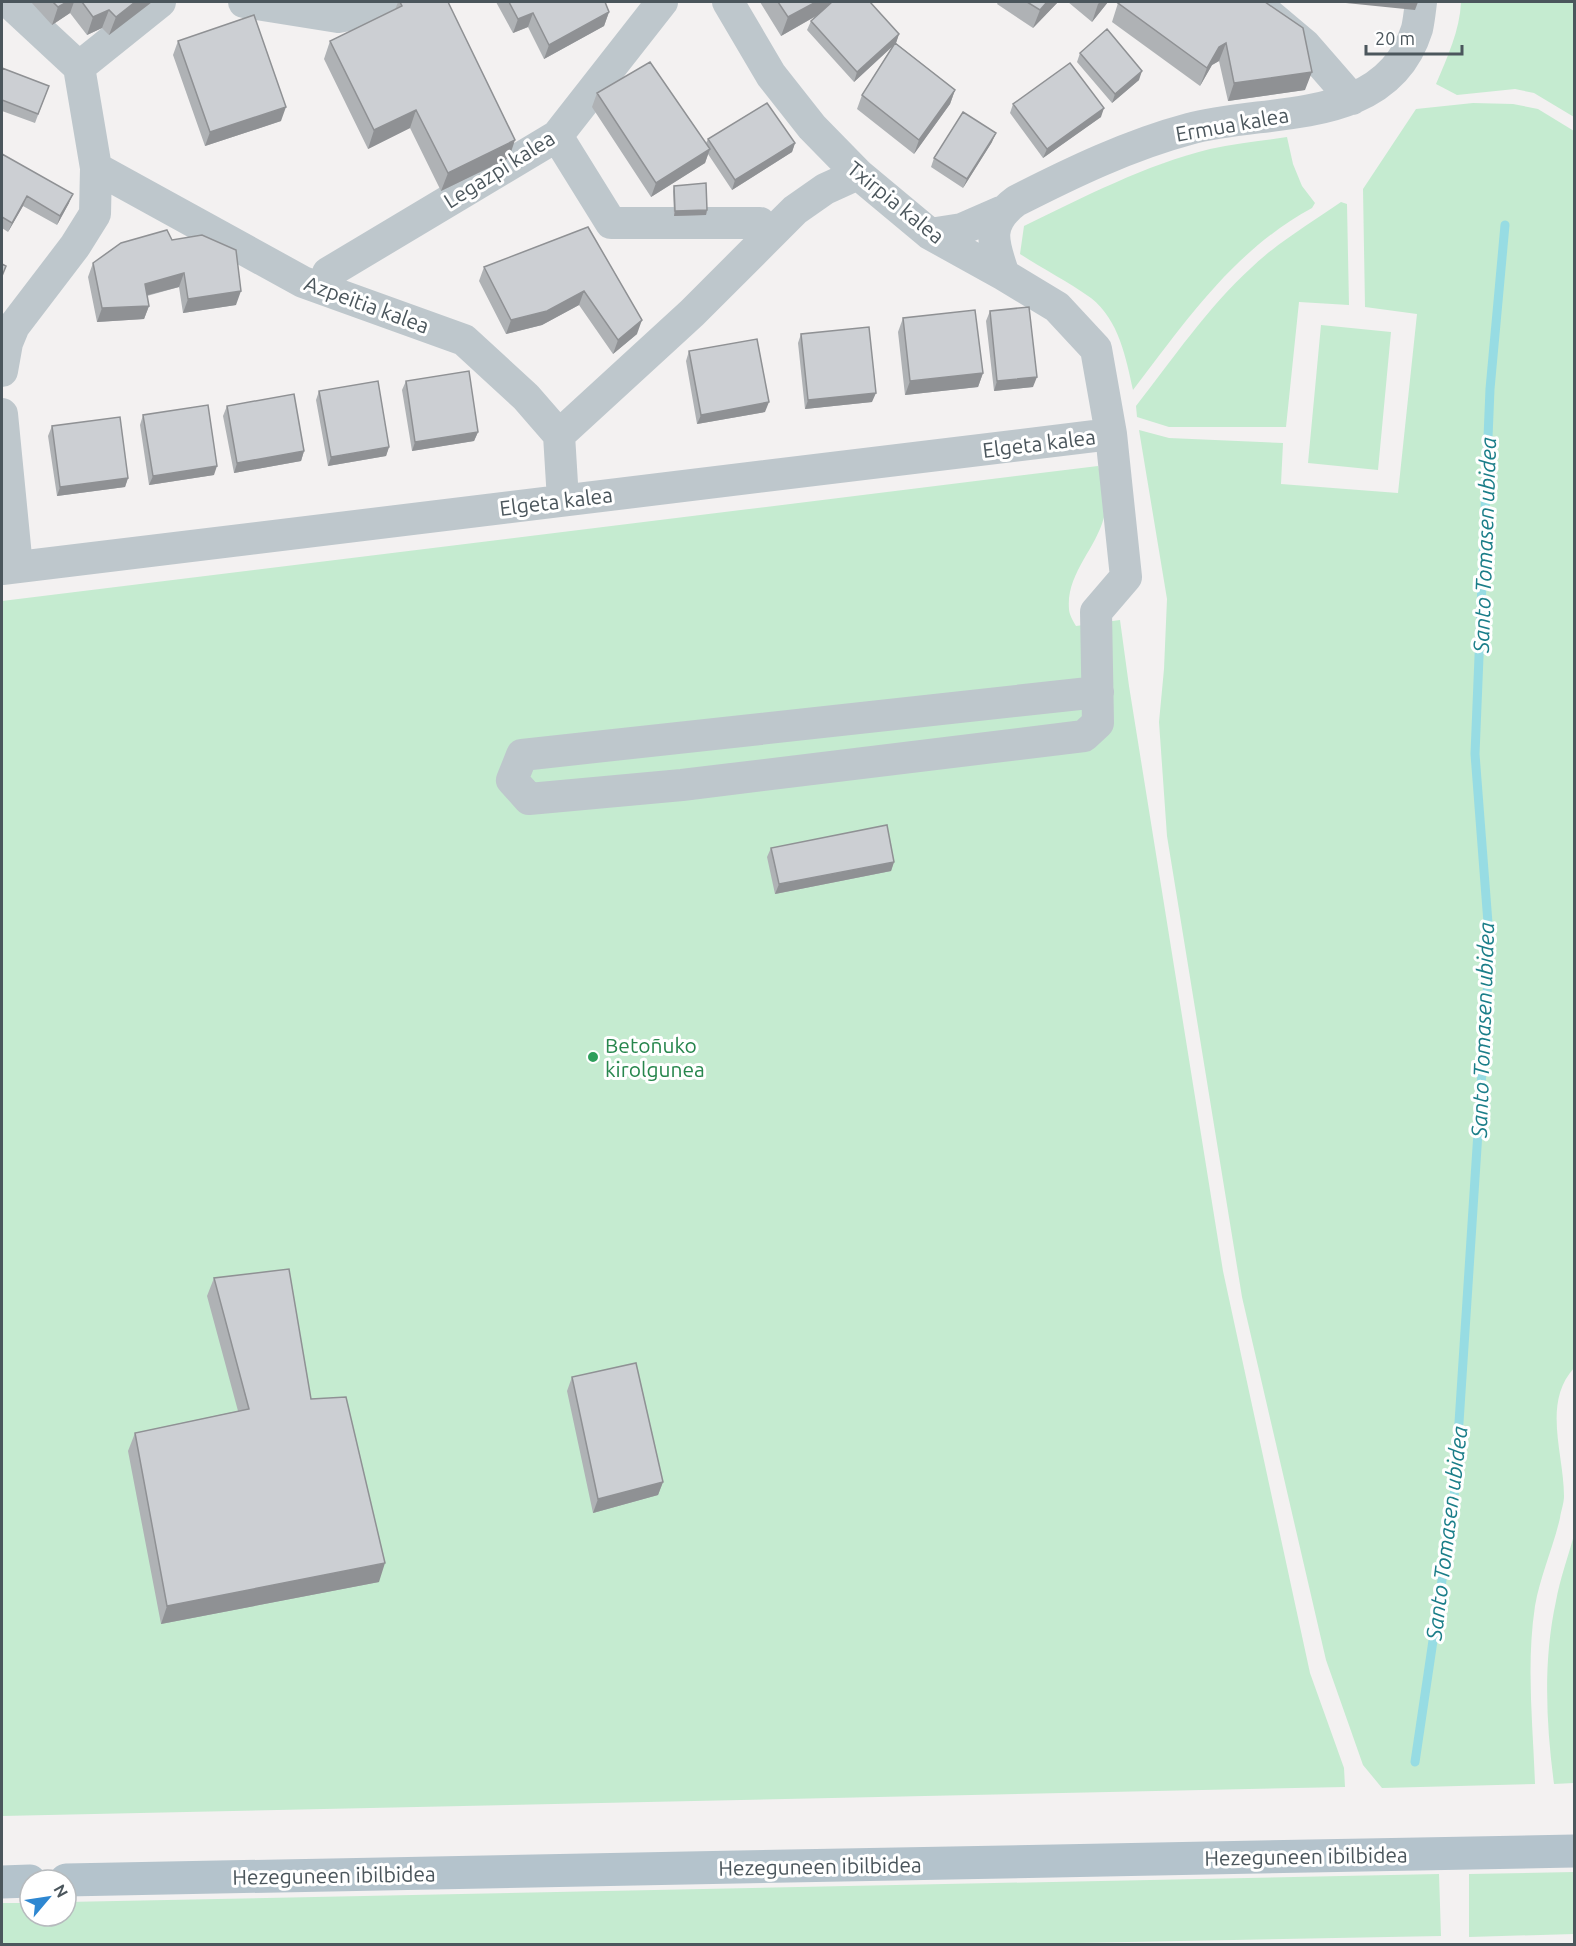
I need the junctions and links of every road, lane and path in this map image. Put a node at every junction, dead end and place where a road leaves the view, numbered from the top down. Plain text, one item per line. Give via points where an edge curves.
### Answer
1 (9, 2) edge
2 (160, 2) edge
3 (244, 2) edge
4 (393, 2) edge
5 (662, 2) edge
6 (728, 2) edge
7 (1254, 2) edge
8 (1421, 2) edge
9 (79, 67) junction
10 (1352, 99) junction
11 (557, 136) junction
12 (96, 168) junction
13 (858, 174) junction
14 (1001, 212) junction
15 (760, 223) dead end
16 (930, 234) junction
17 (328, 273) dead end
18 (1004, 275) junction
19 (2, 371) edge
20 (2, 414) edge
21 (1111, 434) junction
22 (559, 435) junction
23 (563, 500) junction
24 (9, 568) edge
25 (1098, 692) junction
26 (1575, 1851) edge
27 (78, 1880) edge
28 (18, 1881) edge
29 (2, 1882) edge

1 - 9 street
2 - 9 street
3 - 4 street via 338,17
5 - 11 street, Legazpi kalea
6 - 13 street, Txirpia kalea via 771,75 812,127
7 - 10 street via 1305,45
8 - 10 street, Ermua kalea via 1418,27 1401,59 1372,90
9 - 12 street
10 - 14 street, Ermua kalea via 1315,110 1231,121 1161,136 1042,188
11 - 15 street via 611,223
11 - 17 street, Legazpi kalea
12 - 19 street via 94,214 75,246 14,326
12 - 22 street, Azpeitia kalea via 303,282 464,340 526,397
13 - 16 street, Txirpia kalea
13 - 22 street via 825,189 795,210 692,313
14 - 16 street, Ermua kalea via 962,229
14 - 18 street via 993,235
16 - 18 street, Txirpia kalea
18 - 21 street, Txirpia kalea via 1057,307 1096,349
20 - 24 street
21 - 23 street, Elgeta kalea
21 - 25 street, Txirpia kalea via 1126,578 1096,612
22 - 23 street
23 - 24 street, Elgeta kalea
25 - 25 street, Txirpia kalea via 1098,723 1084,736 528,800 512,780 522,755
26 - 27 main road, Hezeguneen ibilbidea
28 - 29 main road

